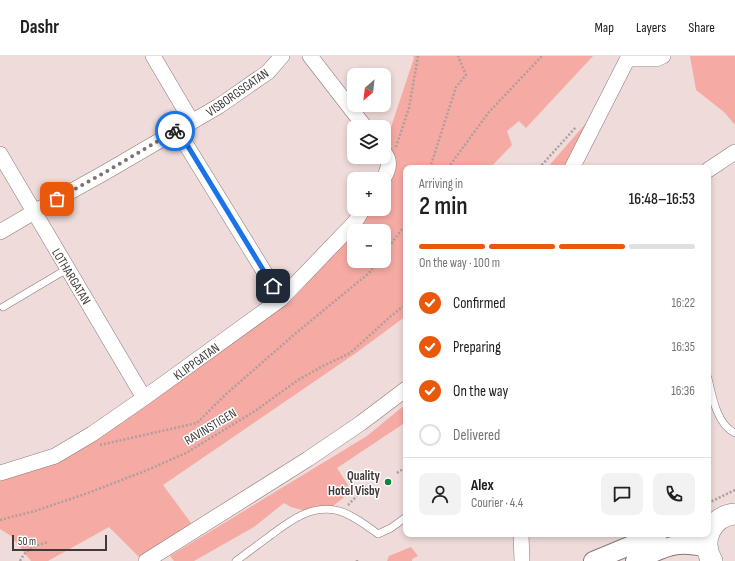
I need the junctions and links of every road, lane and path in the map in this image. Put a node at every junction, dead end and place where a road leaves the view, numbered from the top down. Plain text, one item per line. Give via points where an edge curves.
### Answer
1 (152, 56) edge
2 (282, 56) edge
3 (310, 56) edge
4 (418, 56) edge
5 (458, 56) edge
6 (542, 56) edge
7 (663, 56) edge
8 (629, 58) edge
9 (360, 120) edge
10 (192, 122) junction
11 (178, 130) junction
12 (735, 152) edge
13 (0, 154) edge
14 (431, 165) edge
15 (450, 165) edge
16 (574, 165) edge
17 (711, 168) edge
18 (386, 172) edge
19 (34, 212) junction
20 (358, 216) edge
21 (403, 228) edge
22 (0, 232) edge
23 (391, 244) edge
24 (373, 268) edge
25 (67, 269) junction
26 (280, 299) junction
27 (403, 306) edge
28 (3, 307) dead end
29 (711, 390) edge
30 (403, 391) edge
31 (144, 398) junction
32 (735, 433) edge
33 (99, 446) dead end
34 (403, 470) edge
35 (0, 474) edge
36 (397, 474) dead end
37 (366, 485) dead end
38 (735, 490) edge
39 (340, 511) junction
40 (722, 514) edge
41 (403, 519) edge
42 (0, 520) edge
43 (711, 529) edge
44 (521, 537) edge
45 (651, 537) edge
46 (708, 537) edge
47 (48, 542) dead end
48 (709, 557) edge
49 (20, 561) edge
50 (146, 561) edge
51 (236, 561) edge
52 (522, 561) edge
53 (593, 561) edge
54 (635, 561) edge

1 - 10 street
2 - 10 street, VISBORGSGATAN via 268,72
3 - 9 street
4 - 18 path via 409,108
5 - 14 path via 466,75 456,87
6 - 15 path via 489,112
7 - 8 street via 656,59
8 - 16 street
10 - 11 street, VISBORGSGATAN
11 - 19 street, VISBORGSGATAN
11 - 26 street
12 - 17 street
13 - 19 street, LOTHARGATAN
19 - 22 street, VISBORGSGATAN
19 - 25 street, LOTHARGATAN
20 - 26 street, KLIPPGATAN
21 - 23 path
24 - 33 path via 225,395 197,423
25 - 28 lane
25 - 31 street, LOTHARGATAN
26 - 31 street, KLIPPGATAN
27 - 42 path, RAVINSTIGEN via 350,353 298,380 255,411 186,453 88,493
29 - 32 lane via 715,407 728,430
30 - 50 street via 308,459
31 - 35 street, KLIPPGATAN via 55,456
34 - 36 path
37 - 39 path
38 - 40 path
39 - 41 lane via 359,520 378,534
39 - 51 lane via 320,510 302,514
40 - 43 main road
44 - 52 street
45 - 53 street
46 - 48 main road
47 - 49 path via 32,547
48 - 54 street via 693,544 680,544

